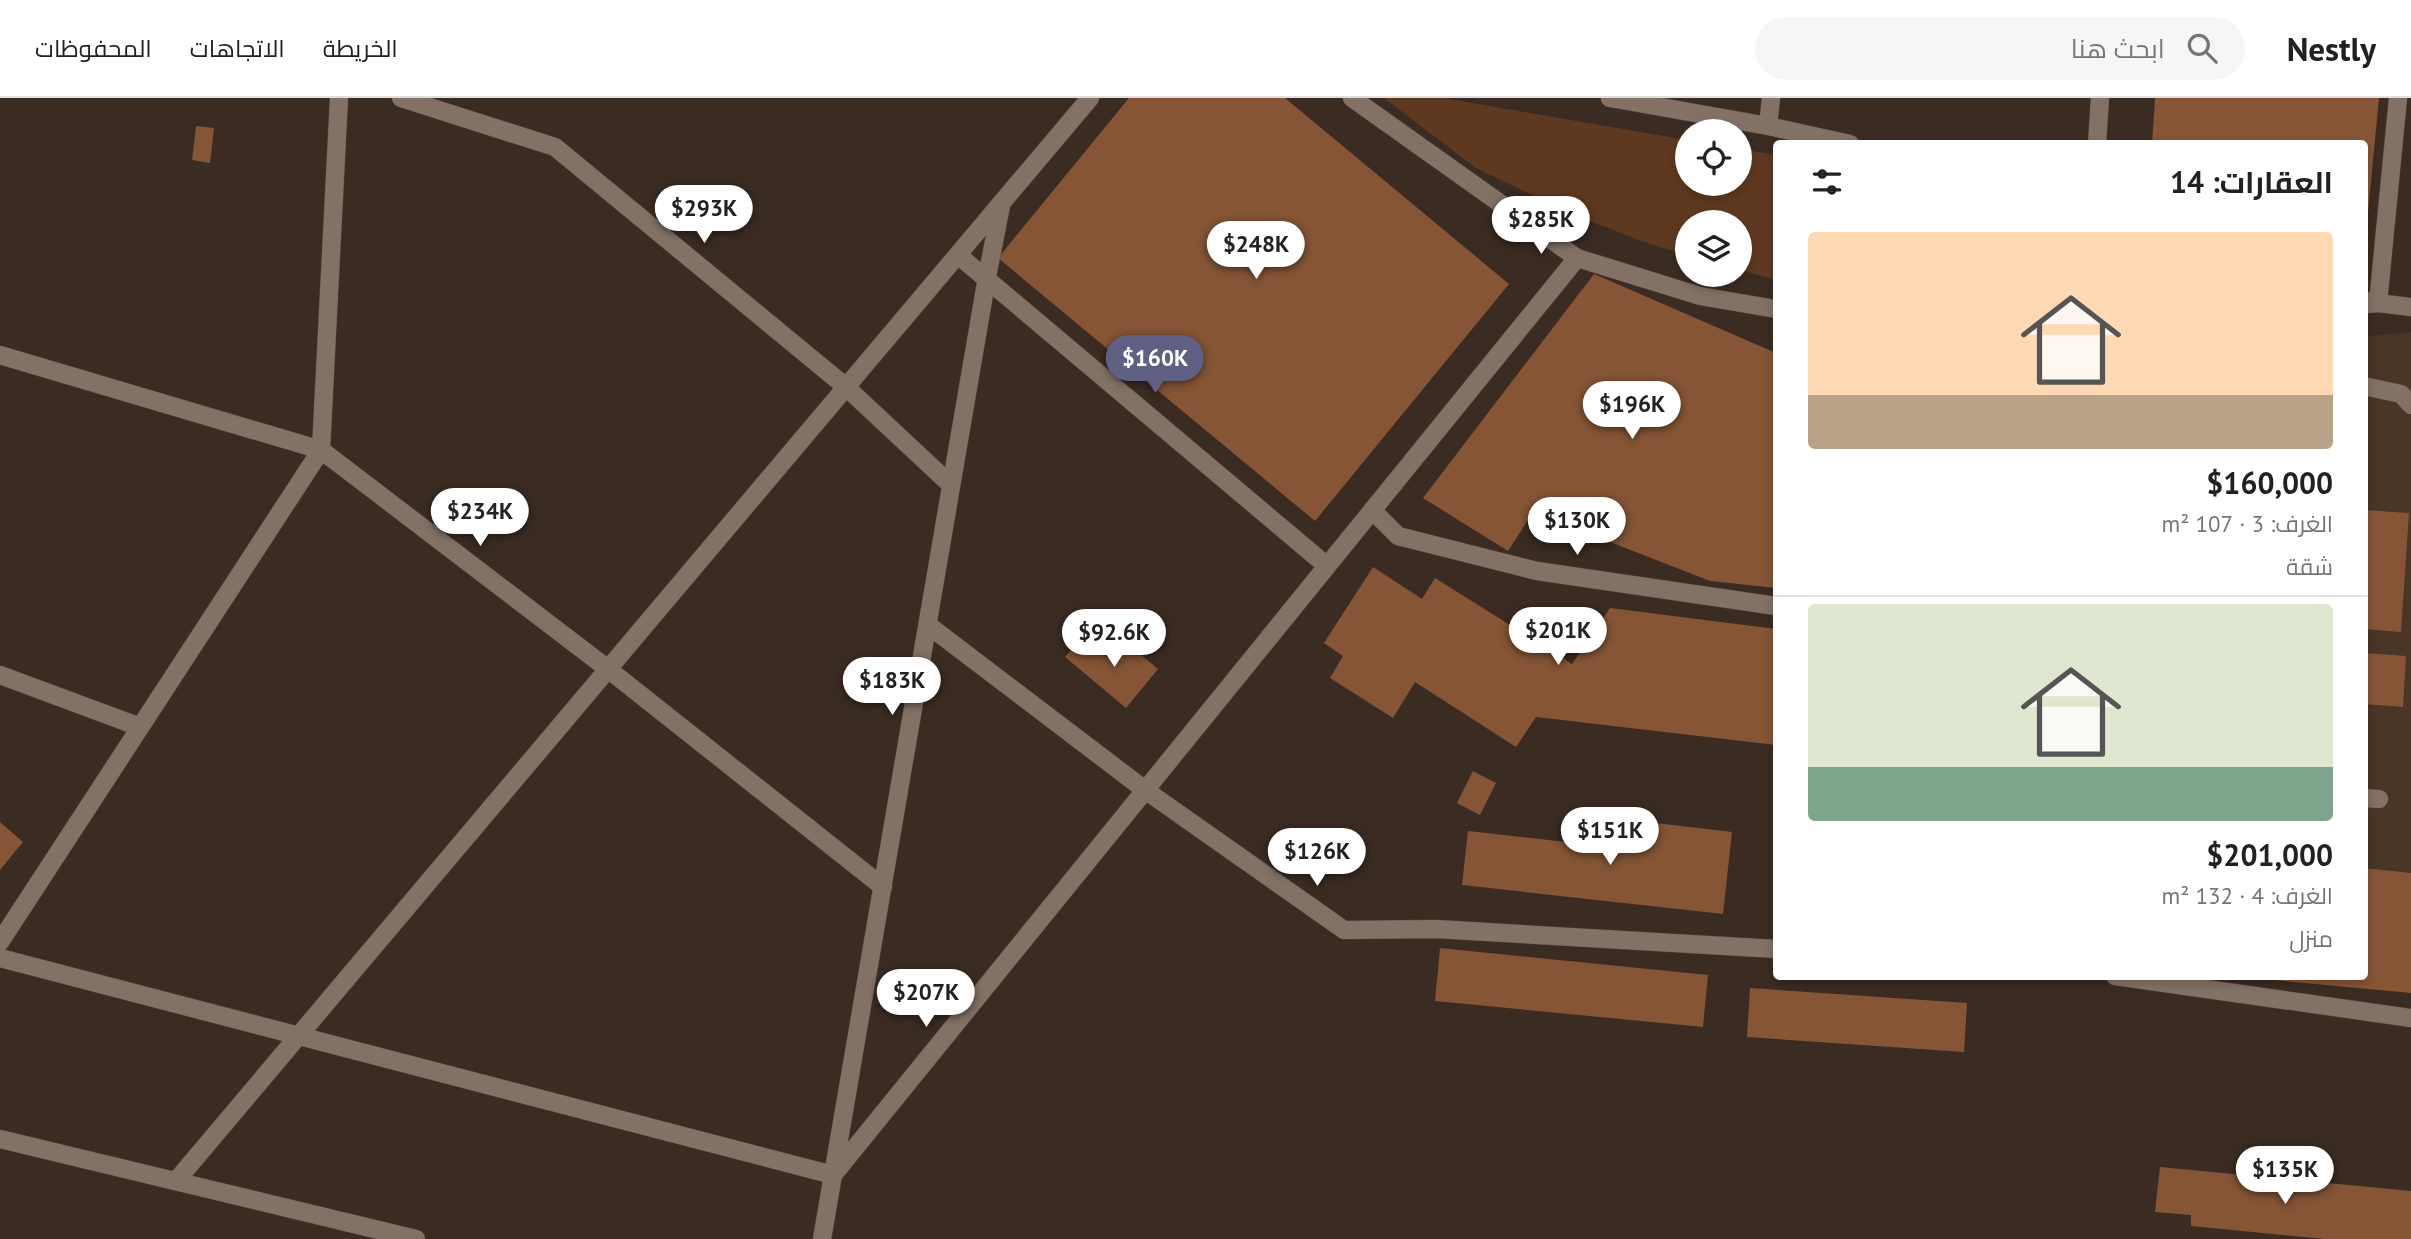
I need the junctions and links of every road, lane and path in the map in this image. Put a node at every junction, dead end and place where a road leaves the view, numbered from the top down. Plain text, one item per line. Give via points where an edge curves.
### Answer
1 (339, 98) edge
2 (401, 98) edge
3 (1090, 98) edge
4 (1352, 98) edge
5 (1611, 98) edge
6 (1771, 98) edge
7 (2101, 98) edge
8 (2398, 98) edge
9 (1768, 126) junction
10 (1832, 140) edge
11 (2097, 140) edge
12 (1002, 203) junction
13 (958, 255) junction
14 (1577, 258) junction
15 (987, 277) junction
16 (2369, 303) edge
17 (2411, 307) edge
18 (1773, 308) edge
19 (0, 355) edge
20 (846, 387) junction
21 (2368, 387) edge
22 (2411, 405) edge
23 (321, 450) junction
24 (951, 485) junction
25 (1372, 510) junction
26 (1327, 566) junction
27 (1773, 606) edge
28 (928, 625) junction
29 (608, 669) junction
30 (0, 675) edge
31 (140, 727) junction
32 (1145, 790) junction
33 (883, 887) junction
34 (0, 942) edge
35 (1773, 949) edge
36 (0, 958) edge
37 (2143, 980) edge
38 (2411, 1018) edge
39 (298, 1037) junction
40 (0, 1139) edge
41 (833, 1175) junction
42 (176, 1181) junction
43 (416, 1239) edge
44 (822, 1239) edge

1 - 23 street
2 - 20 street via 555,147
3 - 12 street
4 - 14 street
5 - 9 street
6 - 9 street
7 - 11 street
8 - 16 street
9 - 10 street
12 - 13 street
12 - 15 street
13 - 15 street
13 - 20 street
14 - 18 street via 1700,296
14 - 25 street
15 - 24 street
15 - 26 street
16 - 17 street
19 - 23 street
20 - 24 street
20 - 29 street
21 - 22 street via 2401,394
23 - 29 street
23 - 31 street
24 - 28 street
25 - 26 street
25 - 27 street via 1398,536 1537,571
26 - 32 street
28 - 32 street
28 - 33 street
29 - 33 street
29 - 39 street
30 - 31 street
31 - 34 street
32 - 35 street via 1343,930 1436,929
32 - 41 street
33 - 41 street
36 - 39 street
37 - 38 street
39 - 41 street
39 - 42 street
40 - 42 street
41 - 44 street
42 - 43 street

